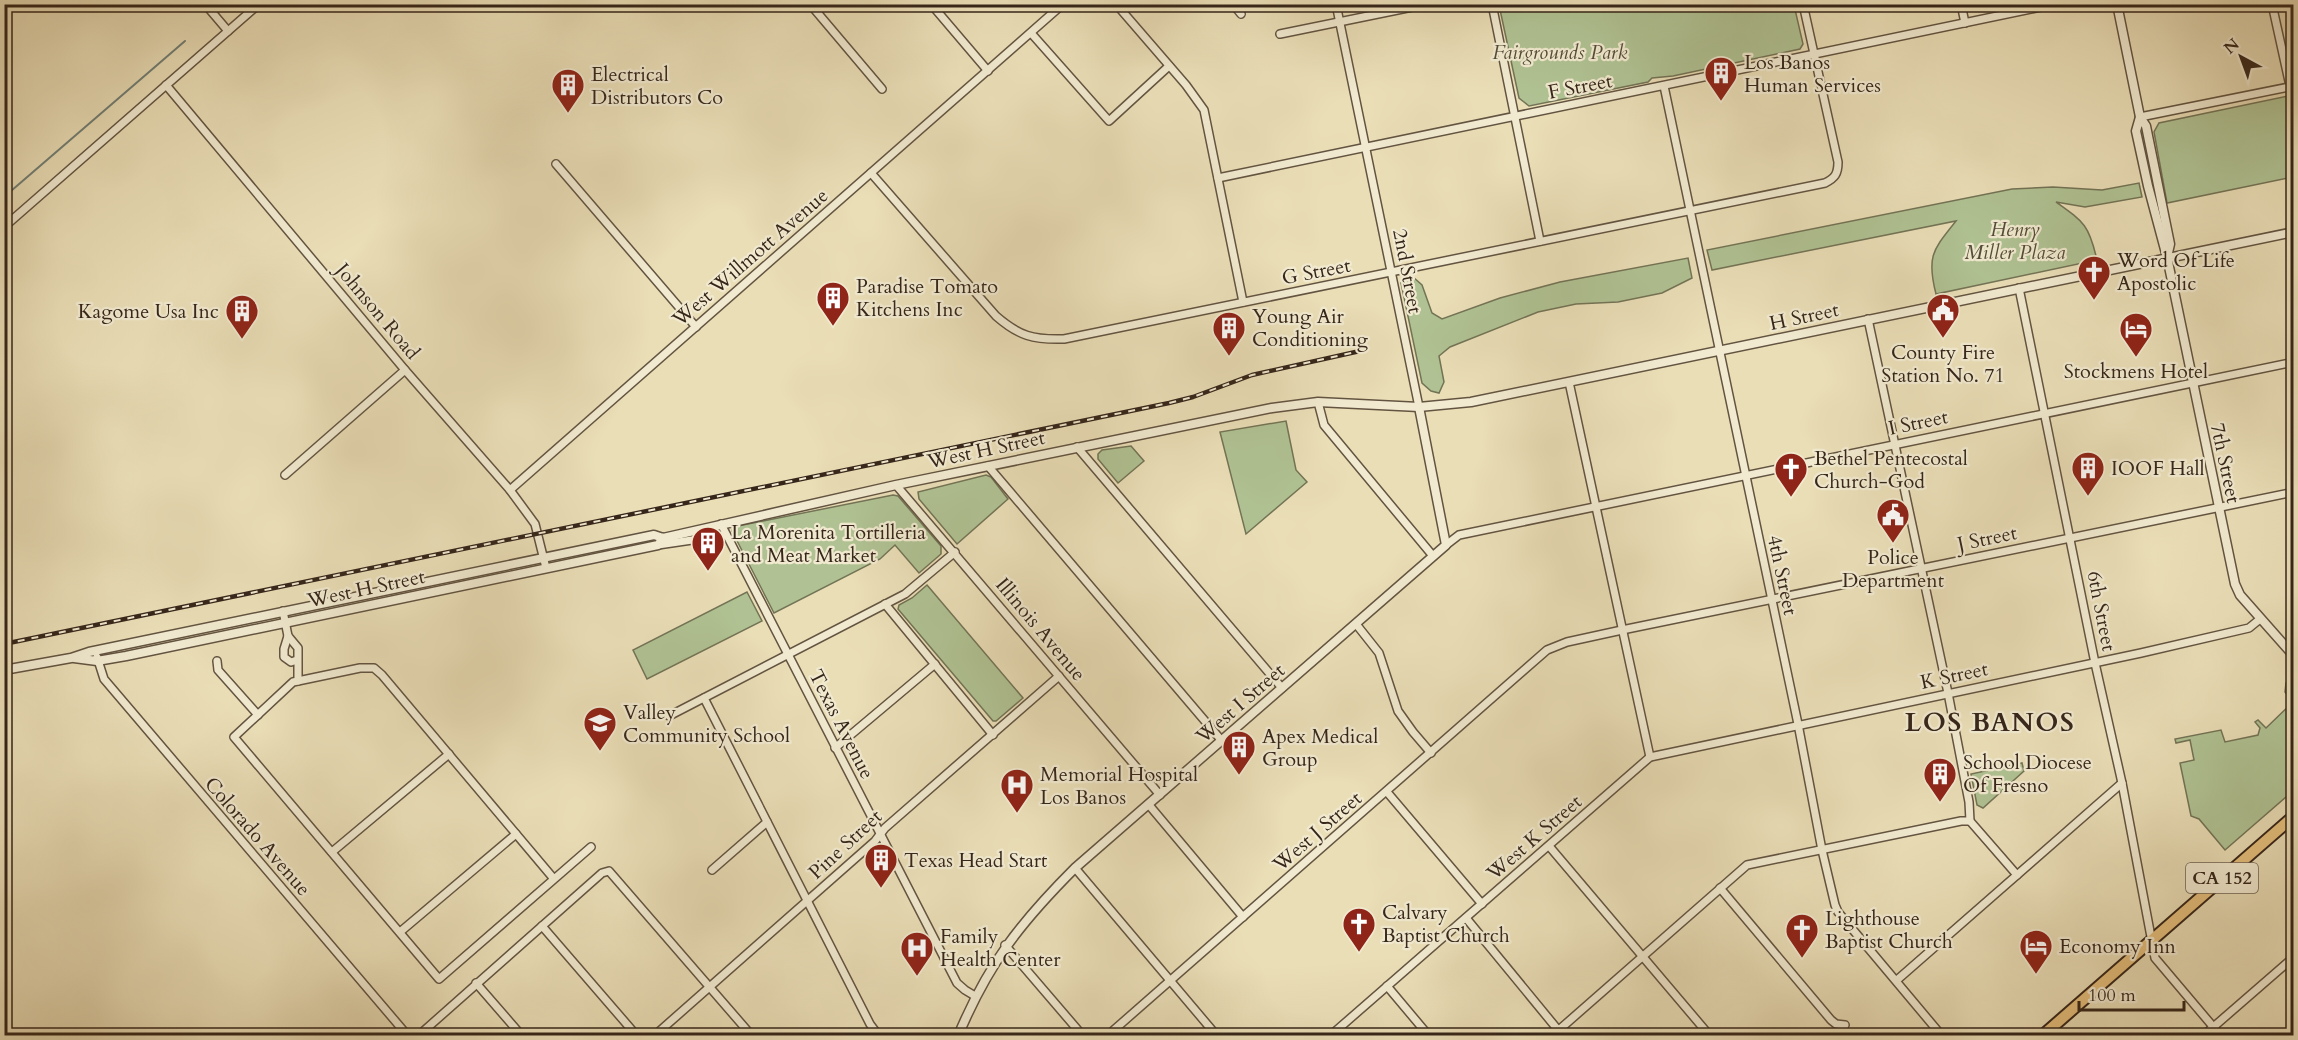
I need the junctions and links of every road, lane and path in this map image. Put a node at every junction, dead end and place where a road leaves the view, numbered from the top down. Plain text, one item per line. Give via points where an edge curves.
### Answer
1 (205, 4) edge
2 (259, 4) edge
3 (810, 4) edge
4 (931, 4) edge
5 (1063, 4) edge
6 (1116, 4) edge
7 (1233, 4) edge
8 (1336, 4) edge
9 (1427, 4) edge
10 (1492, 4) edge
11 (1803, 4) edge
12 (1961, 4) edge
13 (2055, 4) edge
14 (2117, 4) edge
15 (2272, 4) edge
16 (1241, 14) dead end
17 (1340, 22) junction
18 (1965, 23) junction
19 (228, 31) junction
20 (1031, 33) junction
21 (1280, 34) dead end
22 (1814, 54) junction
23 (1169, 66) junction
24 (988, 71) junction
25 (166, 86) junction
26 (1664, 86) junction
27 (2292, 86) edge
28 (882, 89) dead end
29 (1515, 116) junction
30 (2140, 117) junction
31 (1366, 147) junction
32 (556, 164) dead end
33 (871, 173) junction
34 (1218, 178) junction
35 (1690, 210) junction
36 (4, 227) edge
37 (2294, 232) edge
38 (1540, 241) junction
39 (2167, 257) junction
40 (1390, 273) junction
41 (2019, 288) junction
42 (1244, 302) junction
43 (1868, 319) junction
44 (696, 327) junction
45 (1718, 350) junction
46 (2294, 362) edge
47 (405, 370) junction
48 (1569, 382) junction
49 (2193, 383) junction
50 (1318, 402) junction
51 (1419, 407) junction
52 (2045, 413) junction
53 (1895, 444) junction
54 (1077, 447) junction
55 (988, 466) junction
56 (1745, 475) junction
57 (285, 476) dead end
58 (896, 485) junction
59 (510, 490) junction
60 (2294, 492) edge
61 (1595, 506) junction
62 (2218, 507) junction
63 (721, 524) junction
64 (726, 535) junction
65 (2070, 537) junction
66 (661, 542) junction
67 (1446, 545) junction
68 (955, 552) junction
69 (1433, 556) junction
70 (544, 557) junction
71 (546, 568) junction
72 (1922, 568) junction
73 (414, 584) junction
74 (416, 595) junction
75 (1772, 599) junction
76 (885, 604) junction
77 (283, 611) junction
78 (2260, 619) junction
79 (285, 622) junction
80 (1356, 624) junction
81 (1622, 630) junction
82 (288, 636) junction
83 (1547, 650) joint
84 (96, 651) junction
85 (788, 655) junction
86 (2294, 656) edge
87 (71, 658) junction
88 (97, 661) junction
89 (216, 661) dead end
90 (294, 661) junction
91 (2095, 663) junction
92 (935, 664) junction
93 (4, 670) edge
94 (1059, 676) junction
95 (297, 677) junction
96 (1282, 688) junction
97 (1948, 693) junction
98 (704, 698) junction
99 (258, 715) junction
100 (669, 716) dead end
101 (1798, 724) junction
102 (993, 735) junction
103 (1222, 741) junction
104 (835, 748) junction
105 (1431, 753) junction
106 (449, 754) junction
107 (1650, 757) junction
108 (2122, 783) junction
109 (1387, 792) junction
110 (1160, 795) junction
111 (1149, 805) junction
112 (2294, 816) edge
113 (1970, 821) junction
114 (767, 822) junction
115 (516, 834) junction
116 (880, 834) junction
117 (1549, 846) junction
118 (591, 847) dead end
119 (1822, 850) junction
120 (332, 852) junction
121 (1075, 868) junction
122 (712, 870) dead end
123 (2017, 875) junction
124 (554, 879) junction
125 (1720, 888) junction
126 (807, 900) junction
127 (1482, 904) junction
128 (1243, 917) junction
129 (1466, 918) junction
130 (542, 926) junction
131 (400, 932) junction
132 (2151, 940) junction
133 (1005, 945) junction
134 (1642, 956) junction
135 (2294, 957) edge
136 (1170, 980) junction
137 (1897, 980) junction
138 (476, 983) junction
139 (1387, 986) junction
140 (710, 987) junction
141 (975, 996) junction
142 (1845, 1025) dead end
143 (2213, 1027) junction
144 (1561, 1033) edge
145 (408, 1035) edge
146 (418, 1035) edge
147 (522, 1035) edge
148 (637, 1035) edge
149 (654, 1035) edge
150 (752, 1035) edge
151 (879, 1035) edge
152 (958, 1035) edge
153 (1083, 1035) edge
154 (1107, 1035) edge
155 (1217, 1035) edge
156 (1330, 1035) edge
157 (1429, 1035) edge
158 (1552, 1035) edge
159 (1710, 1035) edge
160 (1942, 1035) edge
161 (2042, 1035) edge
162 (2203, 1035) edge
163 (2221, 1035) edge

1 - 19 street
2 - 19 street
3 - 28 street
4 - 24 street
5 - 20 street, West Willmott Avenue
6 - 23 street
7 - 16 street
8 - 17 street, 2nd Street
9 - 17 street
10 - 29 street
11 - 22 street
12 - 18 street
13 - 18 street, F Street
14 - 30 street, 7th Street
15 - 27 street
17 - 21 street
17 - 31 street, 2nd Street
18 - 22 street, F Street
19 - 25 street
20 - 23 street via 1109,121
20 - 24 street, West Willmott Avenue
22 - 26 street, F Street
22 - 35 street, G Street via 1838,162 1833,179
23 - 34 street via 1204,110
24 - 33 street, West Willmott Avenue
25 - 36 street
25 - 47 street, Johnson Road
26 - 29 street, F Street
26 - 35 street, 4th Street
27 - 30 street
29 - 31 street, F Street
29 - 38 street
30 - 39 street, 7th Street via 2136,131
31 - 34 street, F Street
31 - 40 street, 2nd Street
32 - 44 street
33 - 42 street, G Street via 996,316 1026,336 1064,339
33 - 44 street, West Willmott Avenue
34 - 42 street
35 - 38 street, G Street
35 - 45 street, 4th Street
37 - 39 street, H Street
38 - 40 street, G Street
39 - 41 street, H Street
39 - 49 street, 7th Street
40 - 42 street, G Street
40 - 51 street, 2nd Street
41 - 43 street, H Street
41 - 52 street, 6th Street
43 - 45 street, H Street
43 - 53 street
44 - 59 street, West Willmott Avenue
45 - 48 street, H Street
45 - 56 street, 4th Street
46 - 49 street, I Street
47 - 57 street
47 - 59 street, Johnson Road
48 - 51 street, H Street via 1471,402
48 - 61 street
49 - 52 street, I Street
49 - 62 street, 7th Street
50 - 51 street, H Street
50 - 54 street, West H Street
50 - 69 street via 1324,425
51 - 67 street, 2nd Street
52 - 53 street, I Street
52 - 65 street, 6th Street
53 - 56 street, I Street
53 - 72 street
54 - 55 street, West H Street
54 - 96 street
55 - 58 street, West H Street
55 - 103 street
56 - 61 street, I Street
56 - 75 street, 4th Street
58 - 63 street, West H Street
58 - 68 street, Illinois Avenue
59 - 70 street, Johnson Road via 535,524
60 - 62 street, J Street
61 - 67 street, I Street via 1459,535
61 - 81 street
62 - 65 street, J Street
62 - 78 street, 7th Street via 2237,590
63 - 64 street, Texas Avenue
63 - 66 street, West H Street
64 - 66 street
64 - 85 street, Texas Avenue
65 - 72 street, J Street
65 - 91 street, 6th Street
66 - 70 street, West H Street via 654,535
66 - 71 street, West H Street
67 - 69 street, West I Street
68 - 76 street via 905,594
68 - 94 street, Illinois Avenue
69 - 80 street, West I Street
70 - 71 street, Johnson Road
70 - 73 street, West H Street
71 - 74 street, West H Street
72 - 75 street, J Street
72 - 97 street
73 - 74 street
73 - 77 street, West H Street
74 - 79 street, West H Street
75 - 81 street, J Street
75 - 101 street, 4th Street
76 - 85 street
76 - 92 street
77 - 79 street
77 - 84 street, West H Street
78 - 86 street, 7th Street
78 - 91 street, K Street via 2248,628
79 - 82 street
79 - 88 street, West H Street
80 - 96 street, West I Street
80 - 105 street via 1379,653 1398,711
81 - 83 street, J Street
81 - 107 street
82 - 90 street via 298,648
82 - 90 street via 284,657
83 - 105 street, West J Street
84 - 87 street, West H Street
84 - 88 street, Colorado Avenue
85 - 98 street
85 - 104 street, Texas Avenue
87 - 88 street, West H Street
87 - 93 street, West H Street
88 - 145 street, Colorado Avenue via 104,679
89 - 99 street via 218,670
90 - 95 street via 299,670
91 - 97 street, K Street
91 - 108 street, 6th Street
92 - 102 street
92 - 104 street
94 - 102 street, Pine Street
94 - 110 street, Illinois Avenue
95 - 99 street
95 - 106 street via 374,668
96 - 103 street, West I Street
97 - 101 street, K Street
97 - 113 street
98 - 100 street
98 - 114 street
99 - 120 street via 234,736
101 - 107 street, K Street
101 - 119 street, 4th Street
102 - 116 street, Pine Street
103 - 110 street, West I Street
104 - 116 street, Texas Avenue
105 - 109 street, West J Street
106 - 115 street
106 - 120 street
107 - 117 street, West K Street
108 - 123 street
108 - 132 street, 6th Street
109 - 127 street
109 - 128 street, West J Street
110 - 111 street, West I Street
111 - 121 street, West I Street
111 - 128 street
112 - 132 highway, CA 152
113 - 119 street
113 - 123 street
114 - 122 street
114 - 126 street
115 - 124 street
115 - 131 street
116 - 126 street, Pine Street
116 - 141 street, Texas Avenue via 957,983
117 - 127 street, West K Street
117 - 134 street
118 - 124 street
119 - 125 street via 1747,865
119 - 137 street, 4th Street via 1838,912
120 - 131 street
121 - 133 street, West I Street
121 - 136 street
123 - 137 street
124 - 131 street via 439,979
125 - 134 street
125 - 142 street via 1831,1020
126 - 140 street, Pine Street
126 - 151 street
127 - 129 street, West K Street
128 - 136 street, West J Street
129 - 139 street, West K Street
129 - 144 street
130 - 138 street
130 - 140 street via 609,871
130 - 148 street
132 - 143 street, 6th Street via 2157,963
132 - 161 highway, CA 152
133 - 141 street, West I Street
133 - 153 street
134 - 144 street
134 - 159 street
135 - 143 street
136 - 154 street, West J Street
136 - 155 street
137 - 160 street, 4th Street
138 - 146 street
138 - 147 street
139 - 156 street, West K Street
139 - 157 street
140 - 149 street, Pine Street
140 - 150 street
141 - 152 street, West I Street
143 - 162 street
143 - 163 street, 6th Street
144 - 158 street

